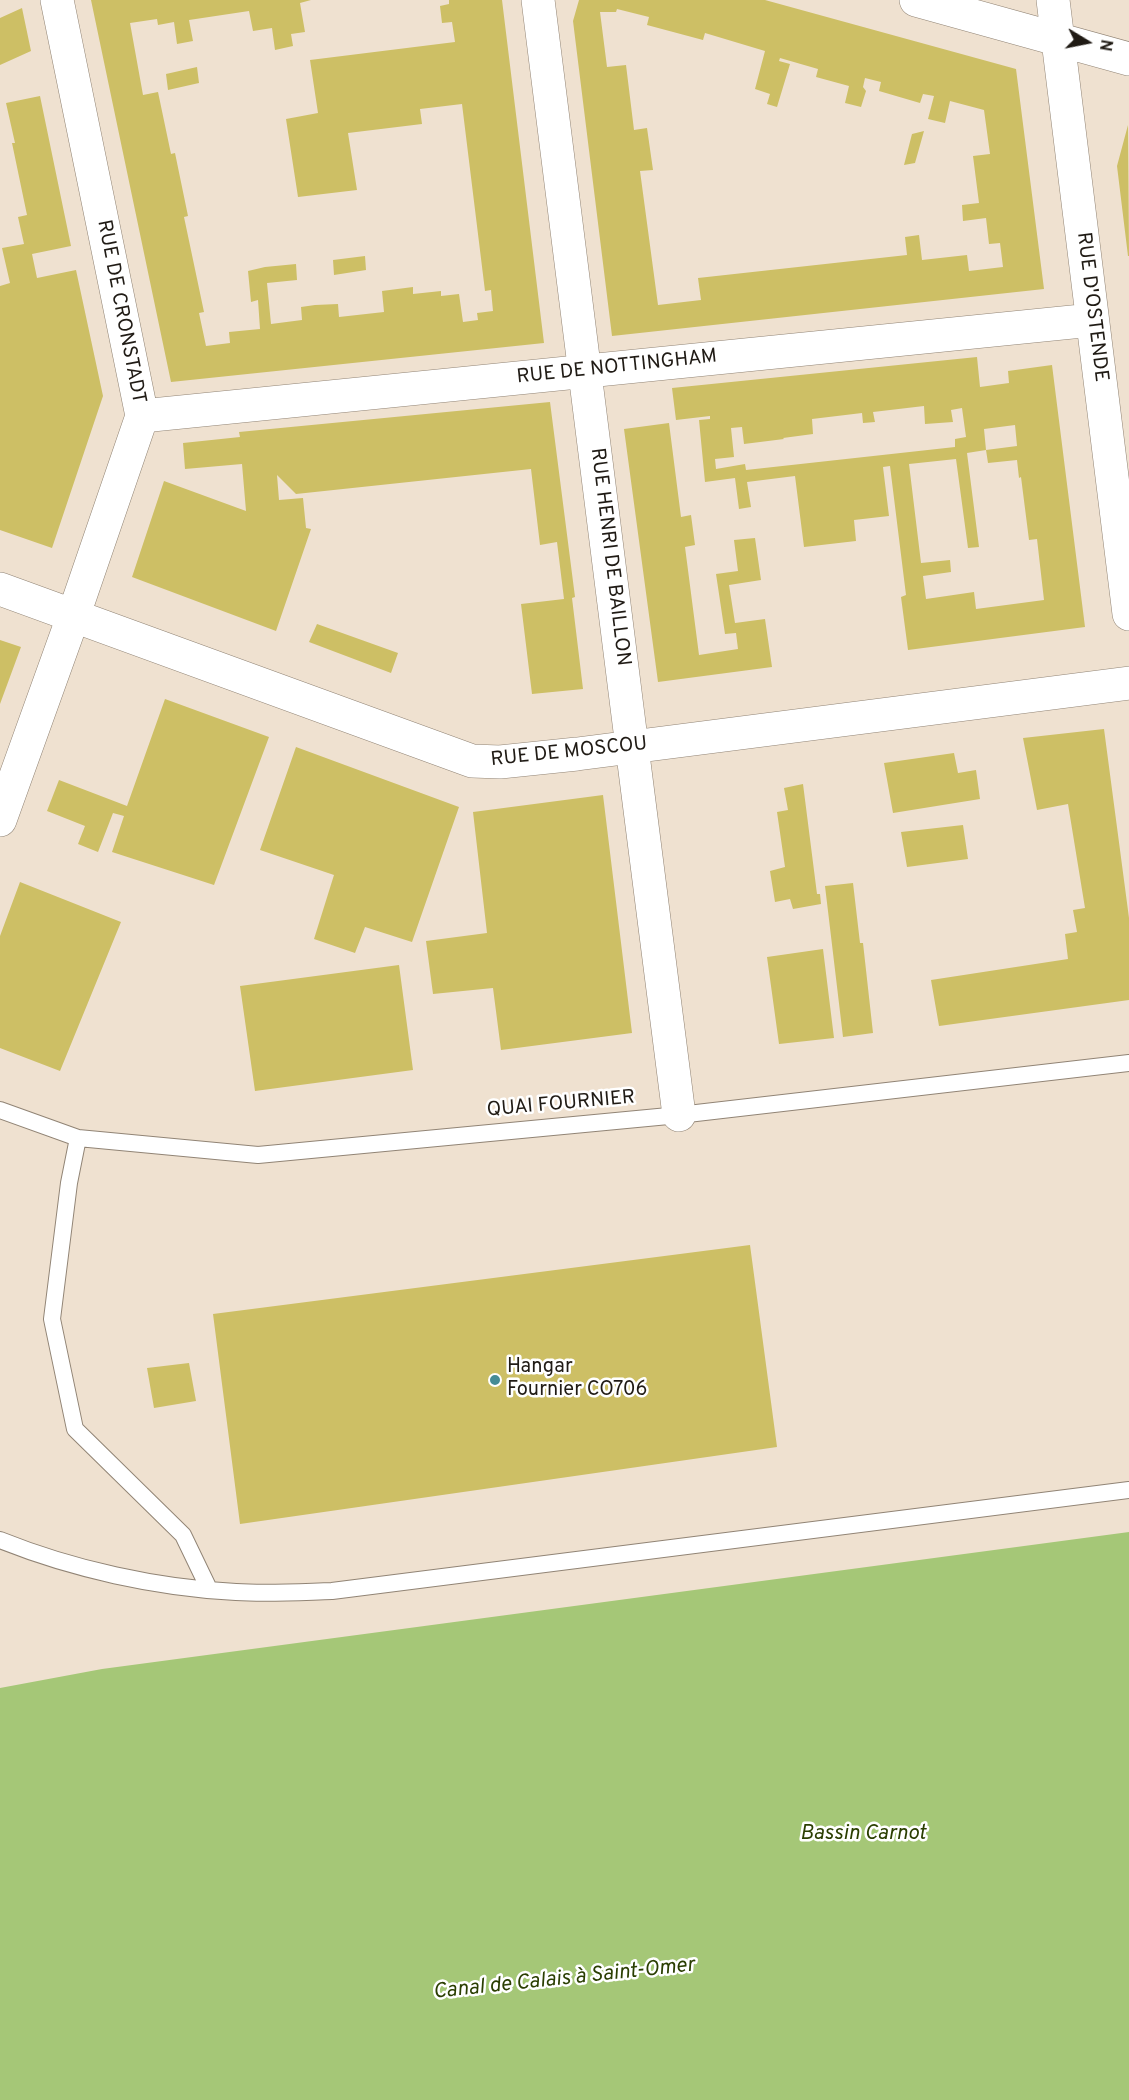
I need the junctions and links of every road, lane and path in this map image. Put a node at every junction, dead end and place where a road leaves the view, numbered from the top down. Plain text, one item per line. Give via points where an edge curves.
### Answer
1 (57, 0) edge
2 (538, 0) edge
3 (916, 0) edge
4 (1053, 0) edge
5 (1058, 40) junction
6 (1129, 59) edge
7 (1092, 320) junction
8 (585, 371) junction
9 (142, 417) junction
10 (0, 589) edge
11 (1129, 614) edge
12 (73, 617) junction
13 (1129, 683) edge
14 (632, 747) junction
15 (0, 820) edge
16 (1129, 1063) edge
17 (0, 1110) edge
18 (679, 1115) junction
19 (78, 1138) junction
20 (1129, 1490) edge
21 (0, 1540) edge
22 (208, 1589) junction

1 - 9 street, RUE DE CRONSTADT
2 - 8 street, RUE HENRI DE BAILLON
3 - 5 street
4 - 5 street, RUE D'OSTENDE
5 - 6 street
5 - 7 street, RUE D'OSTENDE
7 - 8 street, RUE DE NOTTINGHAM
7 - 11 street, RUE D'OSTENDE
8 - 9 street, RUE DE NOTTINGHAM
8 - 14 street, RUE HENRI DE BAILLON
9 - 12 street, RUE DE CRONSTADT
10 - 12 street, RUE DE MOSCOU
12 - 14 street, RUE DE MOSCOU via 472,761 500,762
12 - 15 street, RUE DE CRONSTADT
13 - 14 street, RUE DE MOSCOU
14 - 18 street, RUE HENRI DE BAILLON
16 - 18 lane, QUAI FOURNIER
17 - 19 lane, QUAI FOURNIER
18 - 19 lane, QUAI FOURNIER via 258,1155
19 - 22 lane via 52,1318 75,1429 183,1535
20 - 22 lane via 332,1590
21 - 22 lane via 42,1557 101,1572

